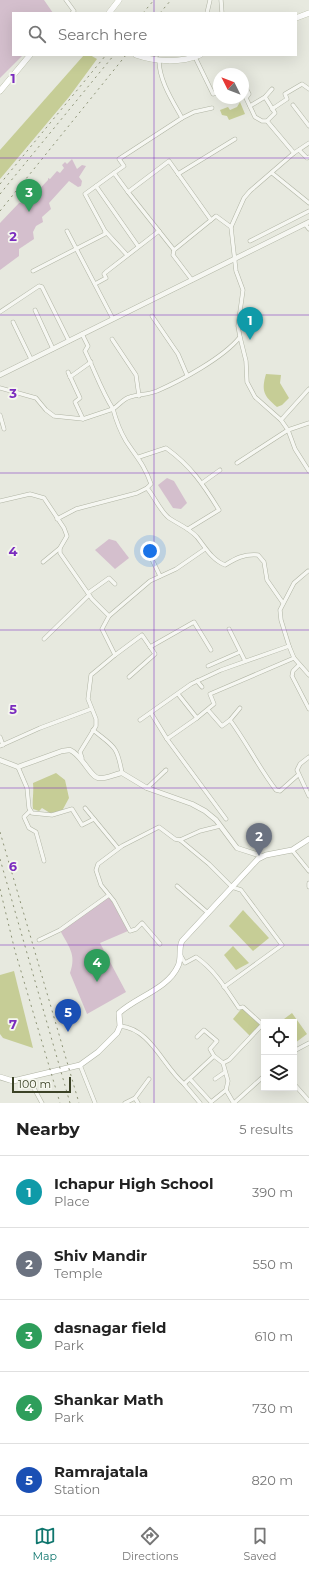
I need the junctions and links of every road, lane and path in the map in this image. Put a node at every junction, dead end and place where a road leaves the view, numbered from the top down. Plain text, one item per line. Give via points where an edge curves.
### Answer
1 (66, 0) edge
2 (120, 0) edge
3 (210, 0) edge
4 (221, 0) edge
5 (74, 12) edge
6 (110, 12) edge
7 (207, 12) edge
8 (222, 12) edge
9 (309, 13) edge
10 (297, 18) edge
11 (29, 56) edge
12 (147, 56) edge
13 (198, 56) edge
14 (158, 57) edge
15 (1, 88) edge
16 (272, 89) dead end
17 (309, 89) edge
18 (213, 94) edge
19 (265, 97) junction
20 (293, 105) dead end
21 (250, 106) joint
22 (212, 108) dead end
23 (272, 109) junction
24 (182, 118) junction
25 (267, 120) junction
26 (309, 126) edge
27 (235, 139) dead end
28 (309, 143) edge
29 (299, 150) junction
30 (294, 153) junction
31 (309, 157) edge
32 (114, 173) junction
33 (272, 173) junction
34 (178, 174) junction
35 (96, 186) junction
36 (128, 192) junction
37 (309, 203) edge
38 (309, 211) edge
39 (211, 220) junction
40 (307, 223) edge
41 (231, 227) junction
42 (159, 230) junction
43 (309, 230) edge
44 (67, 231) dead end
45 (105, 231) junction
46 (250, 241) dead end
47 (138, 246) junction
48 (78, 249) junction
49 (174, 250) junction
50 (127, 255) junction
51 (235, 258) junction
52 (33, 271) dead end
53 (192, 280) junction
54 (95, 284) junction
55 (35, 310) dead end
56 (0, 312) edge
57 (152, 316) dead end
58 (114, 319) junction
59 (13, 322) dead end
60 (82, 334) junction
61 (240, 337) junction
62 (112, 339) dead end
63 (69, 341) junction
64 (53, 349) junction
65 (31, 359) junction
66 (91, 362) junction
67 (68, 372) dead end
68 (0, 374) edge
69 (187, 374) junction
70 (70, 377) junction
71 (0, 388) edge
72 (309, 389) edge
73 (139, 396) junction
74 (112, 409) junction
75 (0, 415) edge
76 (82, 419) junction
77 (282, 420) junction
78 (309, 423) edge
79 (4, 429) dead end
80 (288, 430) junction
81 (139, 457) junction
82 (237, 463) dead end
83 (220, 470) dead end
84 (309, 471) edge
85 (202, 483) junction
86 (147, 488) junction
87 (0, 501) edge
88 (57, 519) junction
89 (188, 529) junction
90 (60, 548) junction
91 (147, 549) dead end
92 (205, 549) junction
93 (43, 562) dead end
94 (309, 571) edge
95 (160, 576) junction
96 (115, 584) dead end
97 (89, 594) junction
98 (283, 603) junction
99 (109, 616) junction
100 (229, 629) dead end
101 (44, 639) dead end
102 (289, 646) junction
103 (150, 647) junction
104 (211, 650) dead end
105 (240, 652) junction
106 (116, 655) junction
107 (294, 658) junction
108 (245, 661) junction
109 (300, 665) junction
110 (208, 666) dead end
111 (309, 675) edge
112 (129, 677) dead end
113 (197, 681) junction
114 (202, 687) dead end
115 (178, 694) junction
116 (240, 708) dead end
117 (309, 708) edge
118 (91, 709) junction
119 (208, 710) junction
120 (151, 713) junction
121 (197, 718) junction
122 (140, 720) dead end
123 (230, 720) junction
124 (93, 730) junction
125 (0, 736) edge
126 (167, 739) junction
127 (1, 745) edge
128 (309, 756) edge
129 (82, 758) junction
130 (0, 760) edge
131 (18, 767) junction
132 (166, 770) dead end
133 (122, 773) junction
134 (298, 775) junction
135 (147, 788) junction
136 (309, 796) edge
137 (85, 808) dead end
138 (30, 811) junction
139 (94, 819) junction
140 (226, 819) dead end
141 (220, 826) junction
142 (309, 839) edge
143 (180, 840) junction
144 (118, 848) junction
145 (292, 850) junction
146 (262, 856) junction
147 (44, 861) dead end
148 (309, 871) edge
149 (309, 883) edge
150 (177, 886) dead end
151 (232, 887) junction
152 (309, 887) edge
153 (109, 895) junction
154 (208, 913) junction
155 (39, 940) dead end
156 (160, 944) dead end
157 (179, 953) junction
158 (224, 987) junction
159 (261, 1024) edge
160 (120, 1026) junction
161 (261, 1027) edge
162 (197, 1037) dead end
163 (309, 1043) edge
164 (297, 1050) edge
165 (214, 1056) junction
166 (223, 1063) junction
167 (80, 1065) junction
168 (225, 1072) junction
169 (0, 1077) edge
170 (29, 1079) junction
171 (149, 1079) dead end
172 (190, 1079) junction
173 (214, 1079) dead end
174 (261, 1079) edge
175 (184, 1084) junction
176 (297, 1087) edge
177 (226, 1090) junction
178 (135, 1098) junction
179 (309, 1101) edge
180 (233, 1102) edge
181 (42, 1103) edge
182 (95, 1103) edge
183 (125, 1103) edge
184 (138, 1103) edge
185 (200, 1103) edge

1 - 5 street
2 - 6 main road
3 - 7 street
4 - 8 street
9 - 10 main road
11 - 15 main road
12 - 14 main road
13 - 14 main road via 167,61
13 - 18 street
14 - 24 street via 161,74
16 - 19 street
17 - 23 street via 302,84 285,94 287,99
19 - 21 street
19 - 23 street
20 - 26 street
21 - 25 street via 255,117 262,122
22 - 24 street
23 - 25 street via 275,113
24 - 32 street via 119,158 124,166
25 - 30 street
27 - 34 street
28 - 29 street
29 - 30 street
29 - 31 street
30 - 33 street
32 - 35 street
32 - 36 street
33 - 37 street
33 - 41 street via 244,198
34 - 36 street via 169,161
34 - 39 street
35 - 45 street via 85,194
35 - 47 street
36 - 42 street
38 - 46 street
39 - 41 street via 216,216
39 - 49 street
40 - 43 street
40 - 51 street
41 - 51 street
42 - 47 street
42 - 49 street
44 - 48 street
45 - 48 street via 105,234
45 - 50 street
47 - 50 street
48 - 52 street
48 - 54 street
49 - 53 street via 173,255
50 - 54 street via 104,274 106,278
51 - 53 street
51 - 61 street via 237,276 243,290 238,326
53 - 58 street
54 - 58 street
55 - 64 street
56 - 63 street via 39,286 42,287
57 - 69 street via 178,354
58 - 60 street
59 - 65 street
60 - 63 street
60 - 66 street via 88,346 85,351
61 - 69 street via 208,365
61 - 77 street via 246,361 247,382 255,397
62 - 73 street via 136,375
63 - 64 street
64 - 65 street
65 - 68 street
66 - 70 street
66 - 74 street
67 - 70 street
69 - 73 street via 157,391
70 - 76 street via 80,398 75,402
71 - 76 street via 36,398 54,416
72 - 77 street
73 - 74 street via 129,397
74 - 76 street
74 - 81 street via 126,440
75 - 79 street
77 - 80 street
78 - 80 street
80 - 82 street
80 - 84 street via 295,449
81 - 85 street via 166,448 192,469
81 - 86 street via 147,470 151,484
83 - 85 street
85 - 89 street via 219,510
86 - 88 street via 76,509
86 - 89 street via 168,517
87 - 88 street via 30,494 44,498
88 - 90 street via 67,536
89 - 92 street
90 - 93 street
90 - 97 street via 60,553
91 - 95 street
92 - 95 street
92 - 98 street via 225,565 237,557 258,555 264,562 267,580
94 - 98 street via 294,583
95 - 99 street
96 - 97 street via 109,578
97 - 99 street
97 - 101 street
98 - 102 street via 280,610 281,620
99 - 106 street via 102,629
100 - 105 street
102 - 107 street
102 - 108 street
103 - 104 street via 194,622
103 - 106 street via 142,636
103 - 112 street via 155,654
105 - 108 street
105 - 110 street
106 - 118 street via 91,675 88,693
107 - 109 street
107 - 119 street via 210,694 214,704
108 - 113 street
109 - 111 street
109 - 117 street via 293,671 292,676
113 - 114 street
113 - 115 street
115 - 120 street
115 - 121 street
116 - 123 street
118 - 124 street via 96,719
118 - 127 street
119 - 121 street
119 - 123 street via 222,726
120 - 122 street
120 - 126 street
121 - 126 street
123 - 134 street via 246,742 261,771 276,790 280,791
124 - 129 street via 80,752
124 - 133 street via 115,748
125 - 127 street
126 - 140 street
128 - 134 street via 300,764
129 - 131 street via 70,750 62,750
129 - 133 street via 92,775 99,778
130 - 131 street
131 - 138 street via 28,788
132 - 135 street
133 - 135 street
134 - 136 street
135 - 141 street via 205,811
137 - 139 street
138 - 139 street via 52,815 72,809 84,826
138 - 147 street via 24,817 29,828 36,832
139 - 144 street
141 - 143 street
141 - 146 street via 237,848
142 - 145 main road
143 - 144 street via 159,826
143 - 151 street
144 - 153 street via 98,864 96,870 99,881
145 - 146 main road
145 - 148 street
146 - 151 main road
149 - 152 street
150 - 154 street
151 - 154 main road
151 - 158 street via 241,890 282,945
153 - 155 street via 60,930
153 - 156 street via 130,931 142,923
154 - 157 main road via 182,941
157 - 158 street via 185,963 196,957 203,962 217,975
157 - 160 main road via 178,967 169,977 152,992 121,1011
158 - 159 street via 239,1008 243,1007
160 - 167 main road via 117,1033 98,1052
160 - 175 street via 130,1027 148,1040
161 - 166 street
162 - 165 street via 204,1030 217,1041 210,1049
163 - 164 street
165 - 166 street
165 - 172 street
166 - 168 street
167 - 170 main road
167 - 182 street
168 - 173 street
168 - 177 street via 228,1081
169 - 170 main road via 14,1081
170 - 181 street
171 - 178 street
172 - 175 street
172 - 177 street via 211,1102
174 - 180 street
175 - 185 street
176 - 179 street
177 - 180 street
178 - 183 street
178 - 184 street

